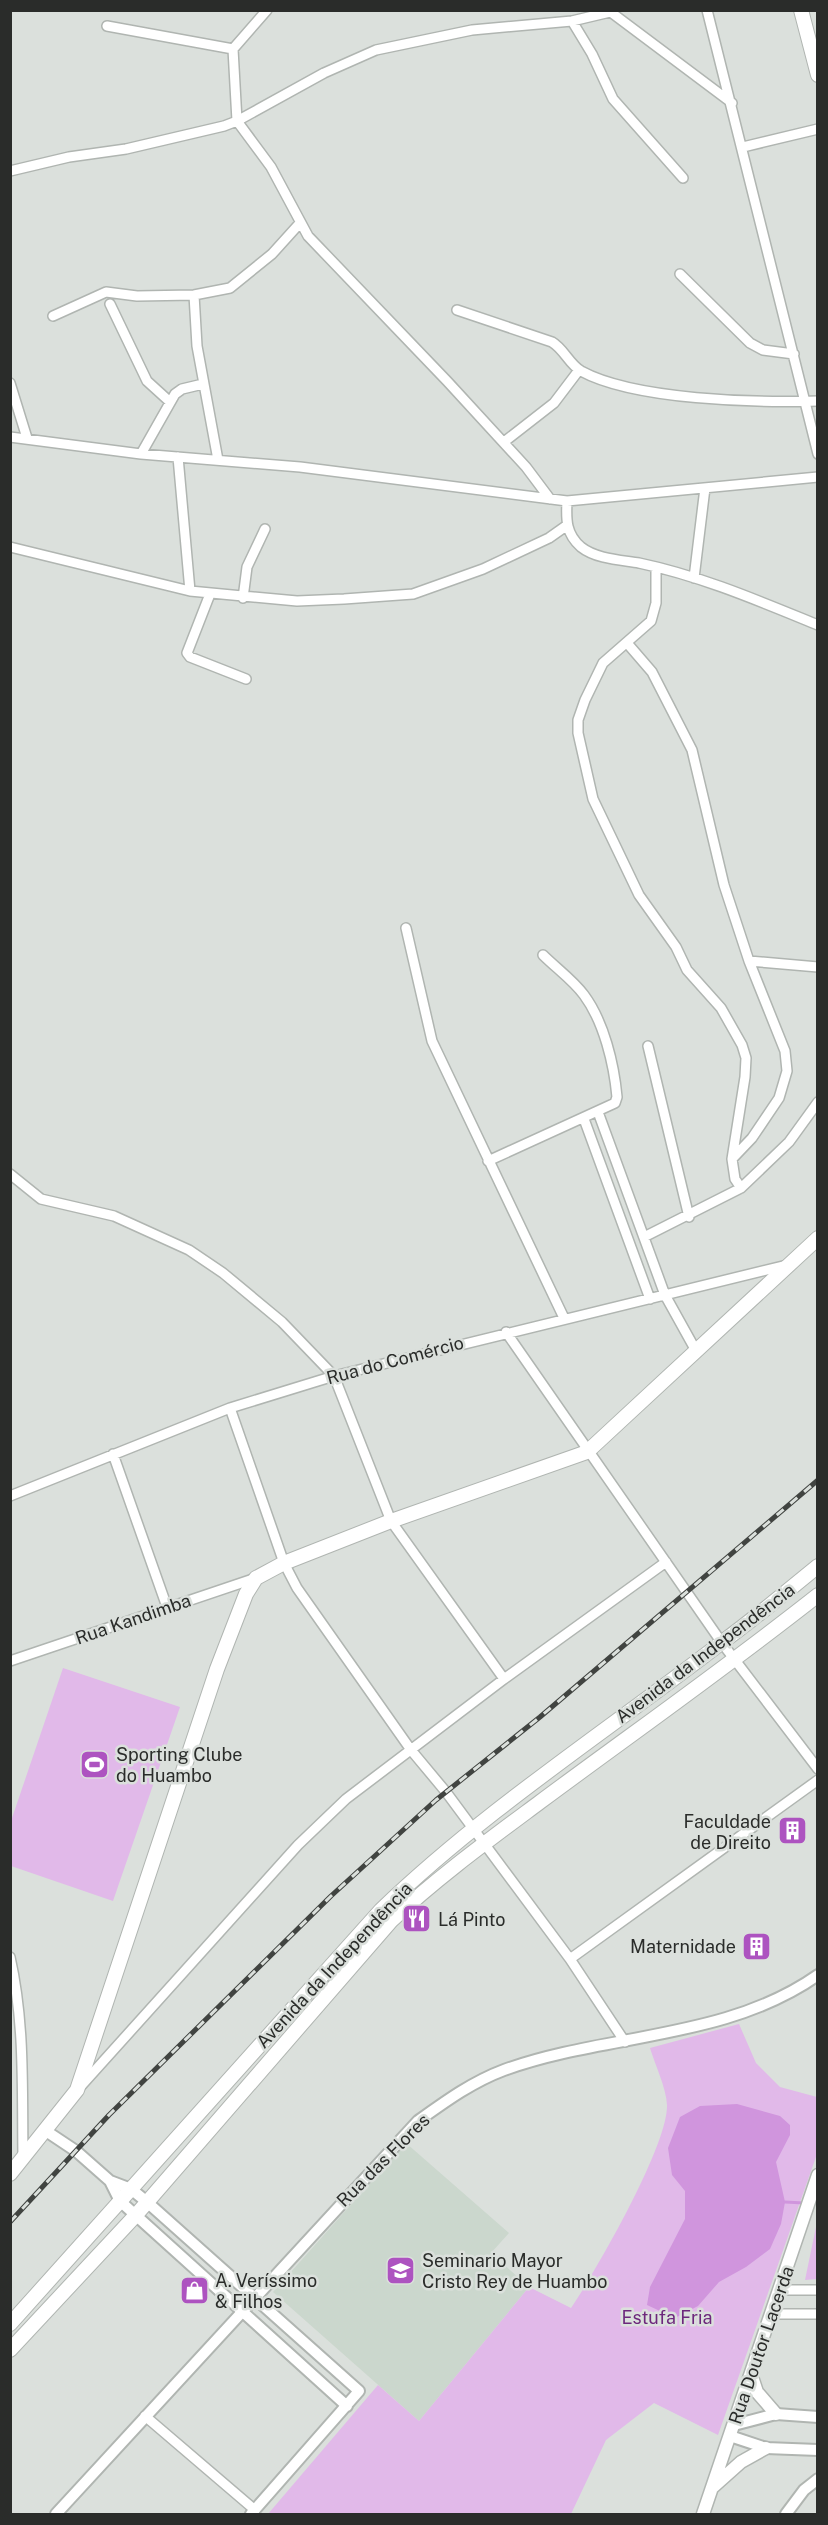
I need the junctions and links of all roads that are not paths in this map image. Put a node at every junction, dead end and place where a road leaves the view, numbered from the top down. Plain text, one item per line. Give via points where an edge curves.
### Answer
1 (267, 10) edge
2 (707, 10) edge
3 (801, 10) edge
4 (609, 11) edge
5 (572, 21) junction
6 (107, 26) dead end
7 (233, 50) junction
8 (818, 75) edge
9 (732, 103) junction
10 (237, 121) junction
11 (818, 129) edge
12 (742, 147) junction
13 (10, 171) edge
14 (683, 178) dead end
15 (300, 223) junction
16 (680, 274) dead end
17 (194, 295) junction
18 (110, 304) dead end
19 (458, 310) dead end
20 (52, 316) dead end
21 (794, 354) junction
22 (579, 370) junction
23 (10, 383) edge
24 (203, 384) junction
25 (818, 400) edge
26 (804, 401) junction
27 (170, 402) junction
28 (10, 437) edge
29 (27, 438) junction
30 (504, 442) junction
31 (141, 454) junction
32 (818, 454) edge
33 (178, 457) junction
34 (218, 460) junction
35 (818, 477) edge
36 (705, 488) junction
37 (550, 499) junction
38 (567, 501) junction
39 (566, 526) junction
40 (265, 529) dead end
41 (10, 547) edge
42 (656, 567) junction
43 (694, 578) junction
44 (190, 591) junction
45 (210, 594) junction
46 (243, 598) junction
47 (818, 625) edge
48 (627, 643) junction
49 (246, 679) dead end
50 (406, 928) dead end
51 (543, 956) dead end
52 (749, 961) junction
53 (818, 967) edge
54 (648, 1046) dead end
55 (818, 1102) edge
56 (597, 1112) junction
57 (584, 1119) junction
58 (732, 1159) junction
59 (488, 1161) junction
60 (10, 1174) edge
61 (741, 1188) junction
62 (689, 1217) junction
63 (644, 1237) junction
64 (818, 1238) edge
65 (792, 1264) junction
66 (666, 1295) junction
67 (650, 1299) junction
68 (564, 1318) junction
69 (506, 1332) junction
70 (695, 1349) junction
71 (334, 1376) junction
72 (230, 1408) junction
73 (587, 1452) junction
74 (113, 1454) junction
75 (10, 1496) edge
76 (391, 1521) junction
77 (666, 1562) junction
78 (284, 1563) junction
79 (818, 1566) edge
80 (256, 1578) junction
81 (818, 1595) edge
82 (167, 1607) junction
83 (722, 1643) junction
84 (735, 1660) junction
85 (10, 1661) edge
86 (504, 1679) junction
87 (601, 1732) junction
88 (614, 1747) junction
89 (411, 1750) junction
90 (818, 1752) edge
91 (810, 1758) junction
92 (818, 1769) edge
93 (818, 1780) edge
94 (473, 1828) junction
95 (485, 1843) junction
96 (10, 1957) edge
97 (570, 1959) junction
98 (818, 1975) edge
99 (625, 2042) junction
100 (77, 2091) junction
101 (10, 2110) edge
102 (22, 2110) junction
103 (46, 2132) junction
104 (23, 2160) junction
105 (10, 2174) edge
106 (818, 2175) edge
107 (110, 2181) junction
108 (131, 2189) junction
109 (120, 2201) junction
110 (147, 2202) junction
111 (136, 2215) junction
112 (780, 2290) junction
113 (818, 2290) edge
114 (40, 2291) junction
115 (254, 2297) junction
116 (53, 2304) junction
117 (242, 2310) junction
118 (772, 2314) junction
119 (818, 2314) edge
120 (10, 2324) edge
121 (10, 2350) edge
122 (752, 2377) junction
123 (347, 2406) junction
124 (776, 2414) junction
125 (146, 2416) junction
126 (818, 2417) edge
127 (732, 2431) junction
128 (766, 2448) junction
129 (818, 2450) edge
130 (818, 2479) edge
131 (712, 2488) junction
132 (253, 2512) edge
133 (56, 2514) edge
134 (703, 2514) edge
135 (786, 2514) edge

1 - 7 street
2 - 9 street
3 - 8 main road
4 - 5 street
4 - 9 street
5 - 10 street via 472,30 376,50 324,73
5 - 14 street via 613,99
6 - 7 street
7 - 10 street
9 - 12 street
10 - 13 street
10 - 15 street via 271,167
11 - 12 street
12 - 21 street
15 - 17 street via 239,284
15 - 30 street via 334,265
16 - 21 street via 750,344
17 - 20 street via 106,292
17 - 24 street
18 - 27 street via 147,381
19 - 22 street via 552,342
21 - 26 street
22 - 26 street via 615,385 681,395
22 - 30 street via 554,403
23 - 29 street
24 - 27 street via 182,389
24 - 34 street
25 - 26 street
26 - 32 street
27 - 31 street
28 - 29 street
29 - 31 street
30 - 37 street
31 - 33 street
33 - 34 street
33 - 44 street
34 - 37 street
35 - 36 street
36 - 38 street
36 - 43 street
37 - 38 street
38 - 39 street
39 - 42 street via 573,538 594,554
39 - 46 street via 483,569 413,594 297,601
40 - 46 street via 247,567
41 - 44 street
42 - 43 street
42 - 48 street via 655,612 648,625
43 - 47 street
44 - 45 street
45 - 46 street
45 - 49 street via 187,653
48 - 52 street via 652,672 692,750 724,885
48 - 58 street via 603,663 585,700 578,733 593,799 639,895 687,970 721,1008 742,1045 745,1077
50 - 59 street via 432,1041
51 - 56 street via 584,995 598,1020 617,1097 615,1104
52 - 53 street
52 - 58 street via 785,1051 787,1071 779,1098 752,1138
54 - 62 street
55 - 61 street via 789,1142
56 - 57 street
56 - 63 street
57 - 59 street
57 - 67 street
58 - 61 street via 735,1179
59 - 68 street
60 - 71 street via 41,1199 114,1216 189,1250 282,1322
61 - 62 street
62 - 63 street
63 - 66 street
64 - 65 main road
65 - 66 street, Rua do Comércio
65 - 70 main road
66 - 67 street, Rua do Comércio
66 - 70 street
67 - 68 street, Rua do Comércio
68 - 69 street, Rua do Comércio
69 - 71 street, Rua do Comércio
69 - 73 street
70 - 73 main road
71 - 72 street, Rua do Comércio
71 - 76 street
72 - 74 street, Rua do Comércio
72 - 78 street
73 - 76 main road
73 - 77 street
74 - 75 street, Rua do Comércio
74 - 82 street
76 - 78 main road
76 - 86 street
77 - 83 street
77 - 86 street
78 - 80 main road
78 - 89 street via 297,1588
79 - 83 main road, Avenida da Independência
80 - 82 street, Rua Kandimba
80 - 100 main road via 217,1669
81 - 84 main road, Avenida da Independência
82 - 85 street, Rua Kandimba
83 - 84 street
83 - 87 main road, Avenida da Independência
84 - 88 main road, Avenida da Independência
84 - 91 street
86 - 89 street
87 - 88 main road
87 - 94 main road, Avenida da Independência
88 - 95 main road, Avenida da Independência
89 - 94 street
89 - 100 street via 346,1799 298,1845
90 - 91 street
91 - 92 street
93 - 97 street
94 - 95 street
94 - 108 main road, Avenida da Independência via 381,1910
95 - 97 street
95 - 110 main road, Avenida da Independência via 391,1921
96 - 102 street via 18,1991
97 - 99 street
98 - 99 street, Rua das Flores via 765,2003 724,2018
99 - 115 street, Rua das Flores via 505,2070 464,2088 410,2129
100 - 103 main road
101 - 102 street
102 - 104 street
103 - 104 main road
103 - 107 street via 76,2151
104 - 105 main road
106 - 112 main road, Rua Doutor Lacerda
107 - 108 street
107 - 109 street
108 - 109 main road, Avenida da Independência
108 - 110 street
109 - 111 street
109 - 114 main road, Avenida da Independência
110 - 111 main road, Avenida da Independência
110 - 115 street
111 - 116 main road, Avenida da Independência
111 - 117 street
112 - 113 street
112 - 118 main road, Rua Doutor Lacerda
114 - 116 main road
114 - 120 main road, Avenida da Independência
115 - 117 street, Rua das Flores
115 - 123 street via 359,2391
116 - 121 main road, Avenida da Independência
117 - 123 street
117 - 125 street, Rua das Flores
118 - 119 street
118 - 122 main road, Rua Doutor Lacerda
122 - 124 main road via 757,2392
122 - 127 main road, Rua Doutor Lacerda
123 - 132 street
124 - 126 street
124 - 127 street
125 - 132 street
125 - 133 street, Rua das Flores
127 - 128 street
127 - 131 main road, Rua Doutor Lacerda
128 - 129 street
128 - 131 main road via 741,2462
130 - 135 street
131 - 134 main road, Rua Doutor Lacerda

